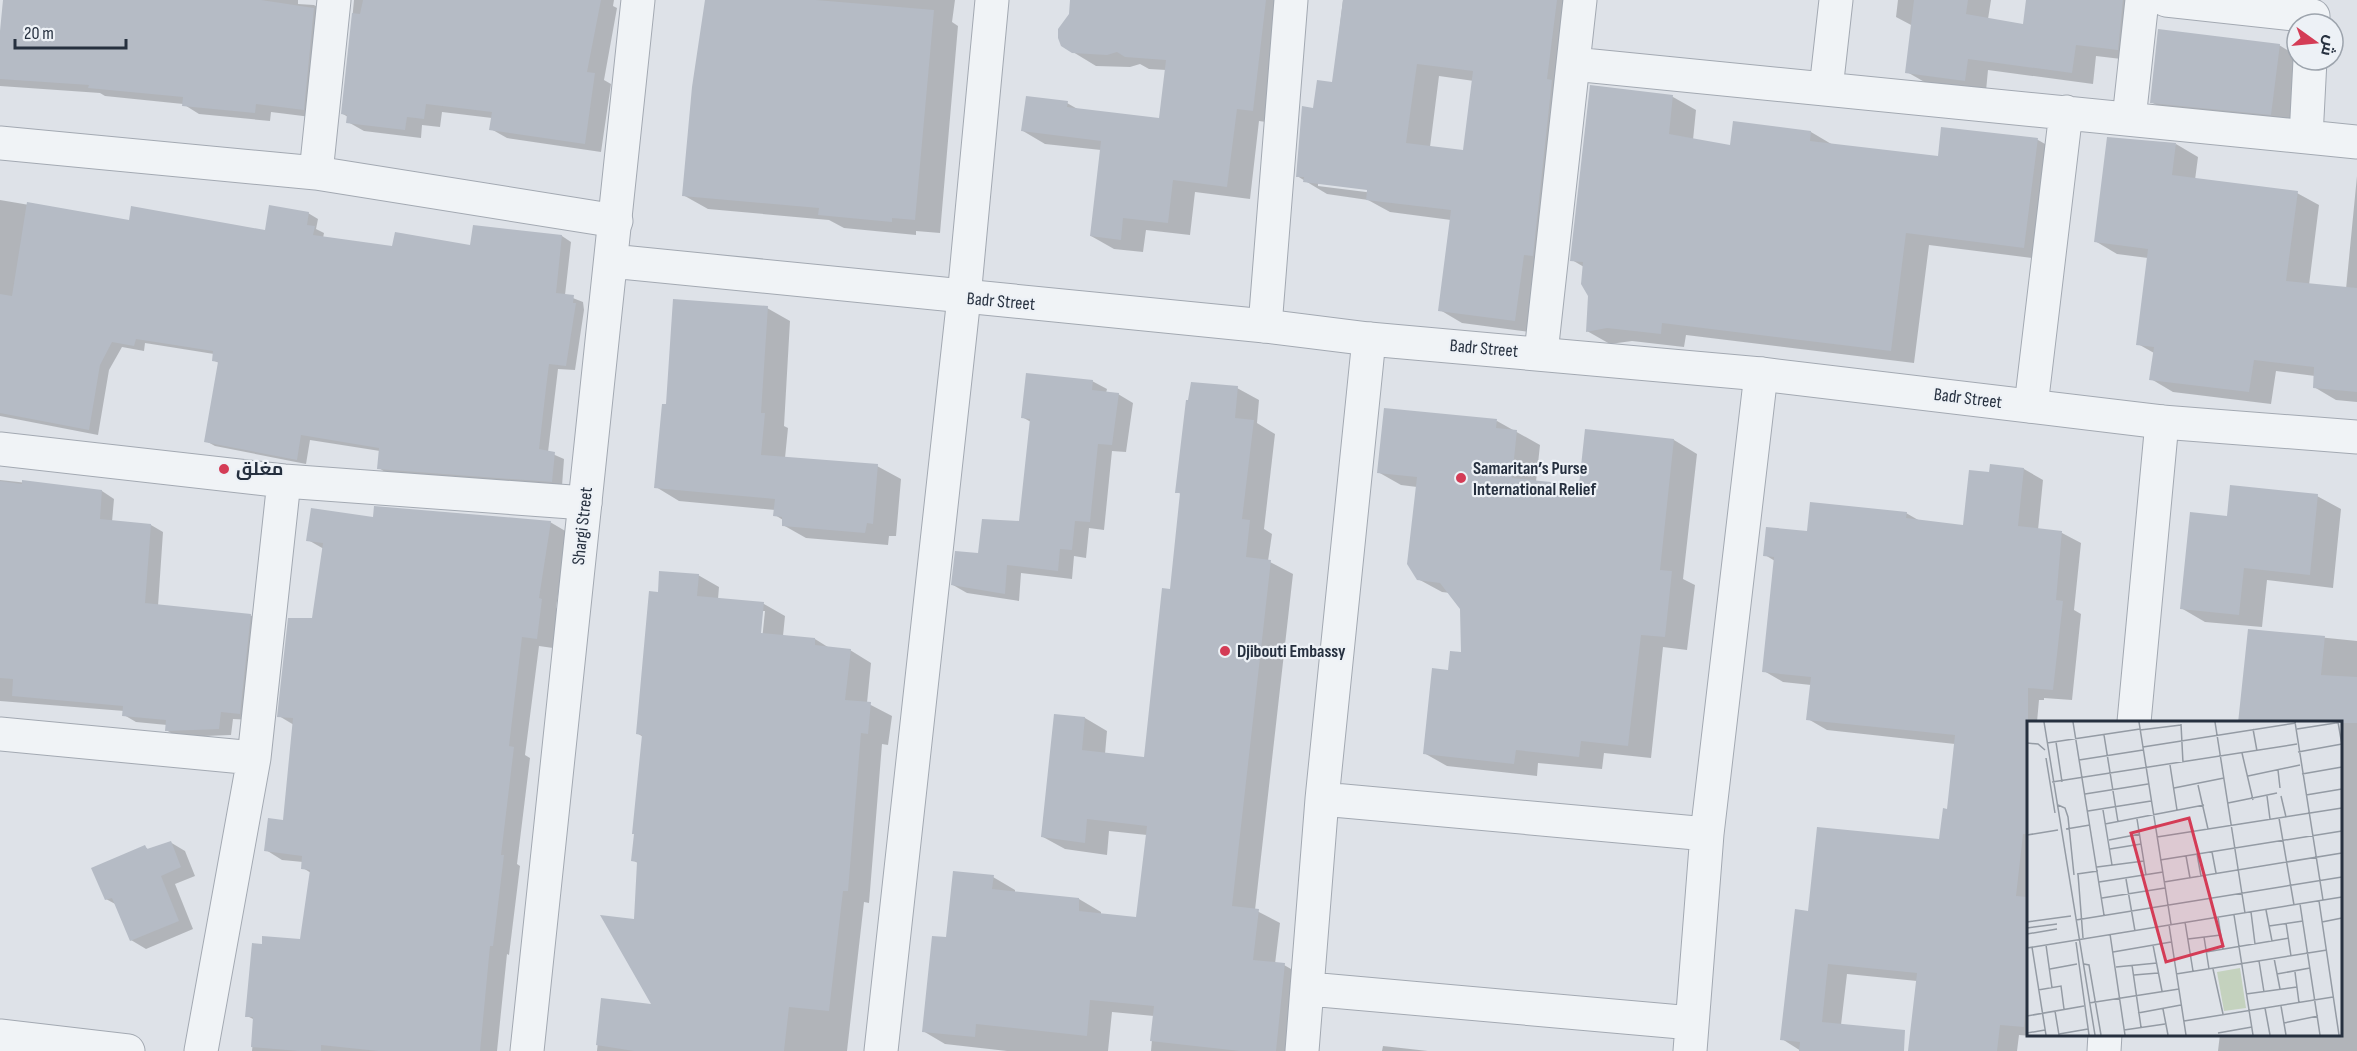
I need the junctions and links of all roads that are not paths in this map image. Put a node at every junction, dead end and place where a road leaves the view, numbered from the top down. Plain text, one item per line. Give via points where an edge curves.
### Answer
1 (334, 0) edge
2 (638, 0) edge
3 (992, 0) edge
4 (1291, 0) edge
5 (1580, 0) edge
6 (1836, 0) edge
7 (2142, 0) edge
8 (2166, 0) edge
9 (2302, 12) edge
10 (1573, 64) junction
11 (2309, 72) edge
12 (1826, 90) junction
13 (2066, 112) junction
14 (2129, 119) junction
15 (2306, 137) junction
16 (2357, 142) edge
17 (0, 143) edge
18 (316, 173) junction
19 (616, 221) junction
20 (611, 261) junction
21 (964, 297) junction
22 (1265, 326) junction
23 (1369, 339) junction
24 (1541, 353) junction
25 (1761, 374) junction
26 (2031, 406) junction
27 (2162, 422) junction
28 (2357, 437) edge
29 (0, 449) edge
30 (284, 481) junction
31 (585, 503) junction
32 (2134, 721) edge
33 (0, 734) edge
34 (254, 758) junction
35 (1322, 799) junction
36 (1707, 834) junction
37 (1309, 990) junction
38 (0, 1036) edge
39 (2105, 1036) edge
40 (1691, 1037) edge
41 (128, 1051) edge
42 (201, 1051) edge
43 (526, 1051) edge
44 (882, 1051) edge
45 (1302, 1051) edge
46 (2104, 1051) edge

1 - 18 street
2 - 19 street, Shargi Street
3 - 21 street
4 - 22 street
5 - 10 street
6 - 12 street
7 - 14 street
8 - 9 street
10 - 12 street
10 - 24 street
11 - 15 street
12 - 13 street
13 - 14 street
13 - 26 street
14 - 15 street
15 - 16 street
17 - 18 street
18 - 19 street
19 - 20 street, Shargi Street
20 - 21 street, Badr Street
20 - 31 street, Shargi Street
21 - 22 street, Badr Street
21 - 44 street
22 - 23 street, Badr Street
23 - 24 street, Badr Street
23 - 35 street
24 - 25 street, Badr Street
25 - 26 street, Badr Street
25 - 36 street
26 - 27 street, Badr Street
27 - 28 street, Badr Street
27 - 32 street
29 - 30 street
30 - 31 street
30 - 34 street
31 - 43 street, Shargi Street
33 - 34 street
34 - 42 street
35 - 36 street
35 - 37 street
36 - 40 street
37 - 40 street
37 - 45 street
38 - 41 street
39 - 46 street

